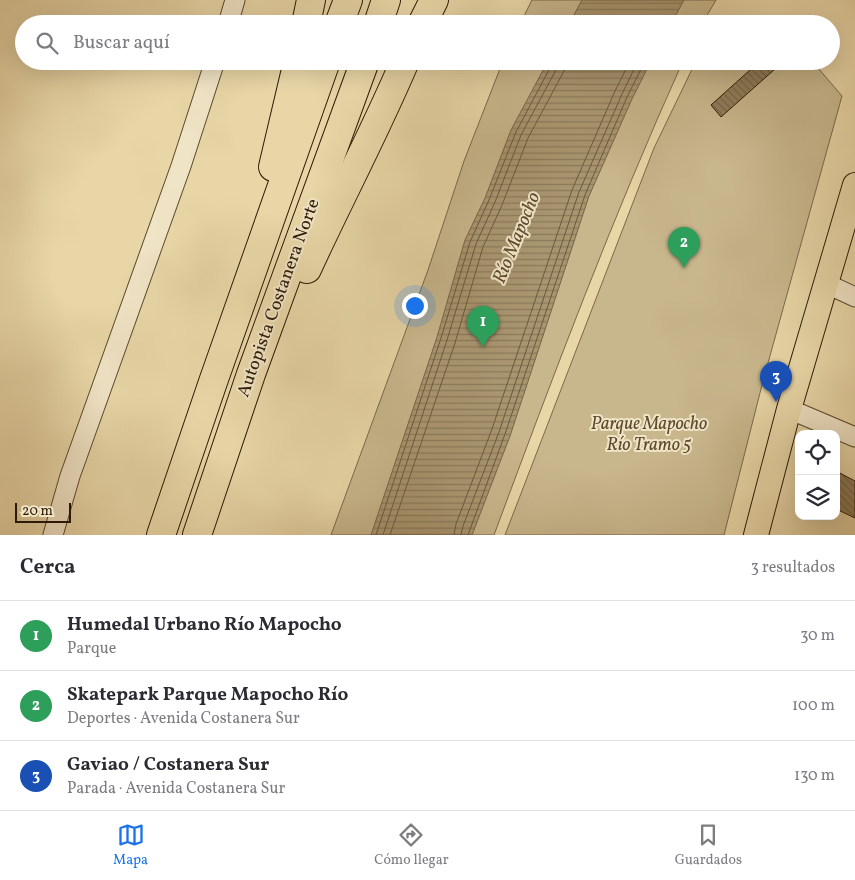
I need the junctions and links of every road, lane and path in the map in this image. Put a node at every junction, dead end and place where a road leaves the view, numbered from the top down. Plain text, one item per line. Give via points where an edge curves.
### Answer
1 (233, 0) edge
2 (310, 0) edge
3 (348, 0) edge
4 (386, 0) edge
5 (434, 0) edge
6 (230, 15) edge
7 (308, 15) edge
8 (342, 15) edge
9 (381, 15) edge
10 (426, 15) edge
11 (212, 70) edge
12 (296, 70) edge
13 (323, 70) edge
14 (362, 70) edge
15 (401, 70) edge
16 (855, 185) edge
17 (825, 283) junction
18 (855, 296) edge
19 (228, 341) junction
20 (251, 374) junction
21 (789, 409) junction
22 (855, 436) edge
23 (762, 533) edge
24 (53, 535) edge
25 (161, 535) edge
26 (196, 535) edge

1 - 6 street
2 - 7 highway
3 - 8 highway
4 - 9 highway
5 - 10 highway
11 - 24 street via 182,166 70,476
12 - 19 highway
13 - 19 highway, Autopista Costanera Norte
14 - 20 highway, Autopista Costanera Norte
15 - 20 highway via 284,318
16 - 17 main road
17 - 18 street
17 - 21 main road
19 - 25 highway, Autopista Costanera Norte
20 - 26 highway, Autopista Costanera Norte
21 - 22 street
21 - 23 main road

